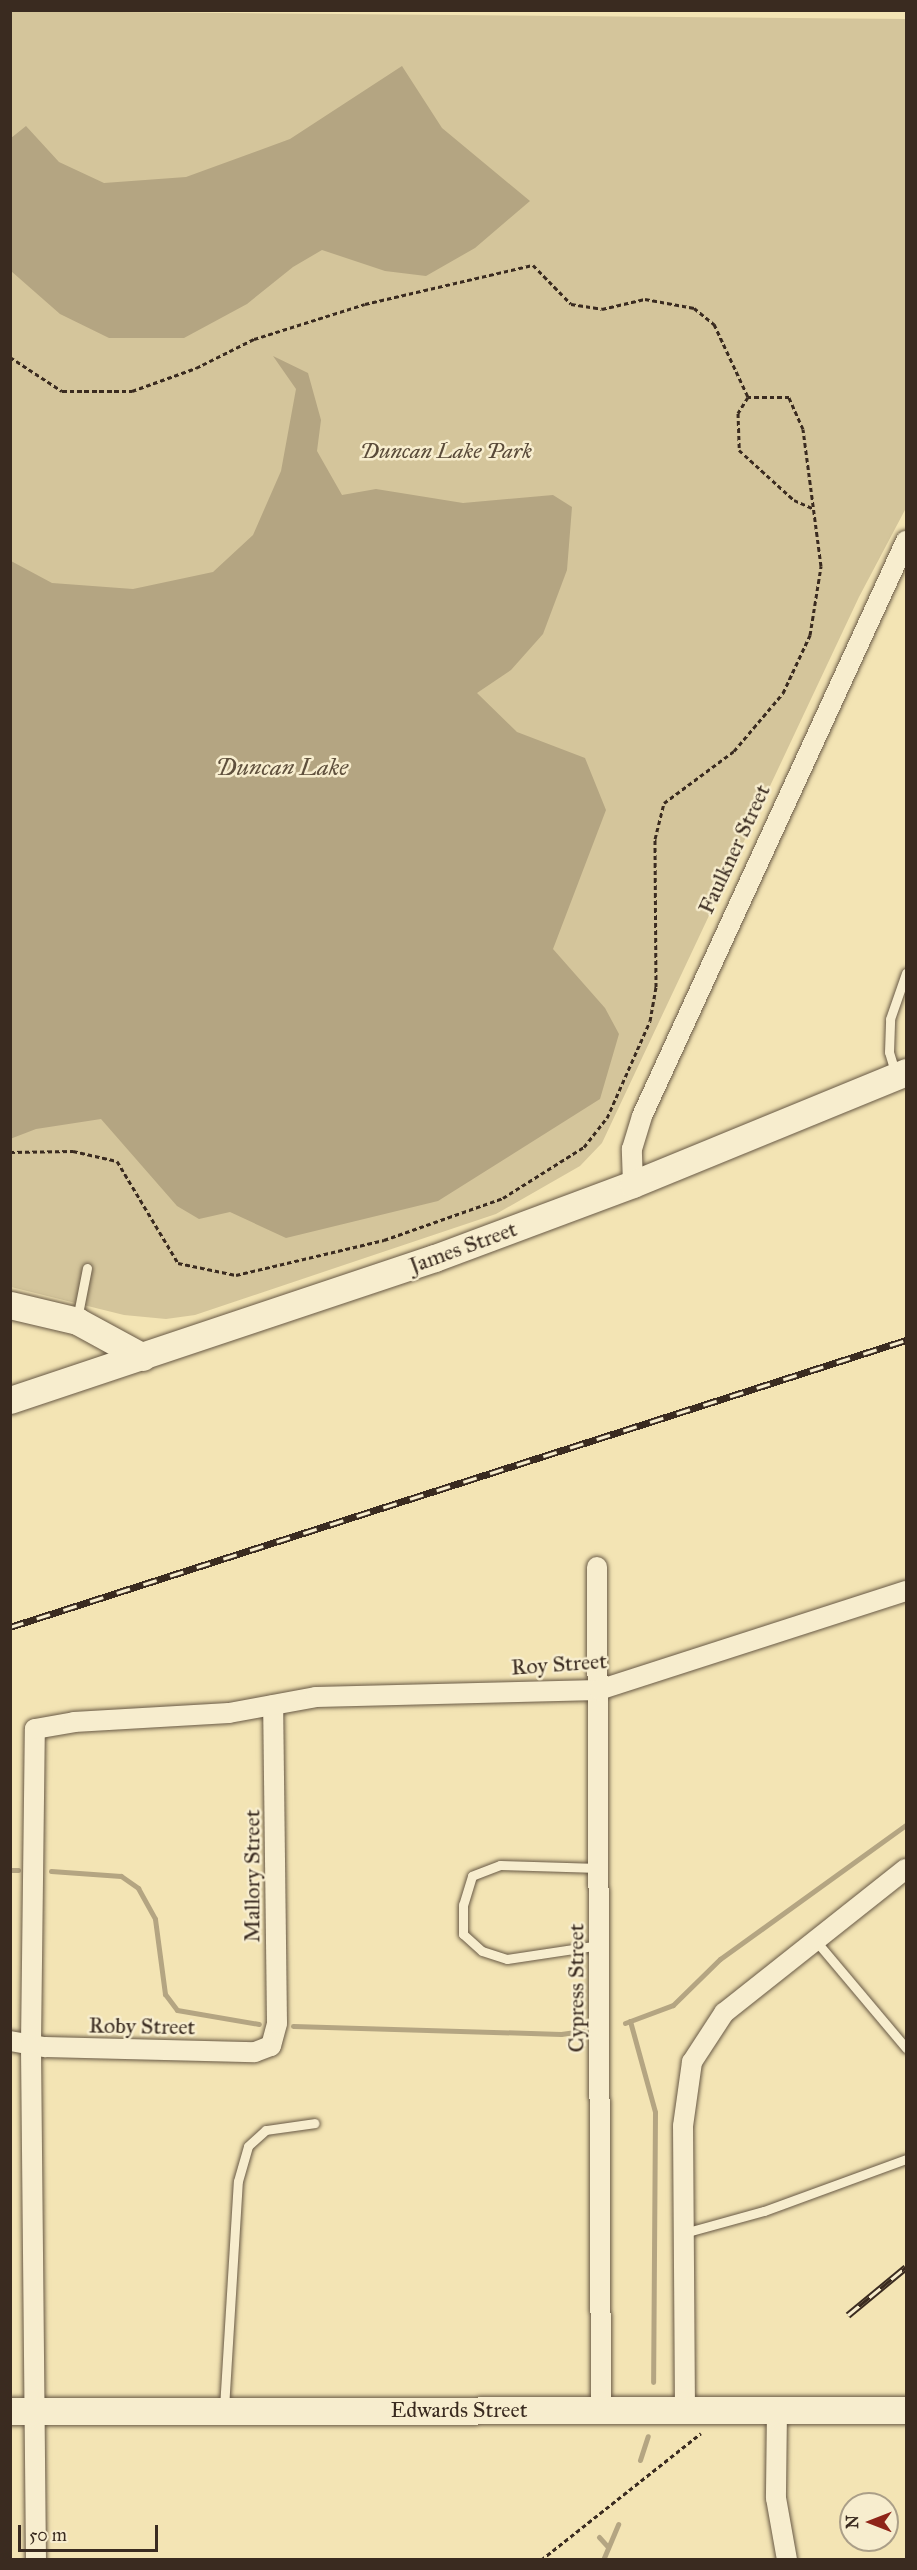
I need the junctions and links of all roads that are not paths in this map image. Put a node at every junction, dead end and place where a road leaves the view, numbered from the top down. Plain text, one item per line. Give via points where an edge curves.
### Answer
1 (906, 541) edge
2 (906, 973) edge
3 (902, 1075) edge
4 (633, 1184) junction
5 (87, 1268) dead end
6 (10, 1305) edge
7 (77, 1322) junction
8 (143, 1358) junction
9 (10, 1400) edge
10 (597, 1567) dead end
11 (906, 1591) edge
12 (599, 1690) junction
13 (273, 1705) junction
14 (600, 1868) junction
15 (906, 1869) edge
16 (816, 1941) junction
17 (600, 1945) junction
18 (10, 2041) edge
19 (31, 2044) junction
20 (271, 2046) joint
21 (906, 2048) edge
22 (315, 2123) dead end
23 (906, 2159) edge
24 (684, 2233) junction
25 (601, 2409) junction
26 (224, 2410) junction
27 (685, 2410) junction
28 (777, 2410) junction
29 (906, 2410) edge
30 (23, 2411) edge
31 (36, 2559) edge
32 (787, 2559) edge

1 - 4 street, Faulkner Street via 642,1116 632,1149
2 - 3 lane via 890,1019 890,1052
3 - 4 street, James Street
4 - 8 street, James Street via 435,1258
5 - 7 lane
6 - 7 street
7 - 8 street
8 - 9 street, James Street
10 - 12 street, Cypress Street
11 - 12 street, Roy Street
12 - 13 street, Roy Street via 316,1697
12 - 14 street, Cypress Street
13 - 19 street, Roy Street via 217,1714 92,1720 35,1729
13 - 20 street, Mallory Street via 277,2023
14 - 17 street, Cypress Street
14 - 17 lane via 500,1865 472,1876 464,1905 464,1934 482,1951 507,1959
15 - 16 street
16 - 21 lane
16 - 24 street via 724,2013 692,2062 683,2126
17 - 25 street, Cypress Street
18 - 19 street, Roby Street
19 - 20 street, Roby Street via 255,2052
19 - 30 street
22 - 26 lane via 266,2130 248,2146 238,2181
23 - 24 lane via 764,2211
24 - 27 street
25 - 26 street, Edwards Street
25 - 27 street, Edwards Street
26 - 30 street, Edwards Street
27 - 28 street, Edwards Street
28 - 29 street, Edwards Street
28 - 32 street via 777,2498
30 - 31 street

